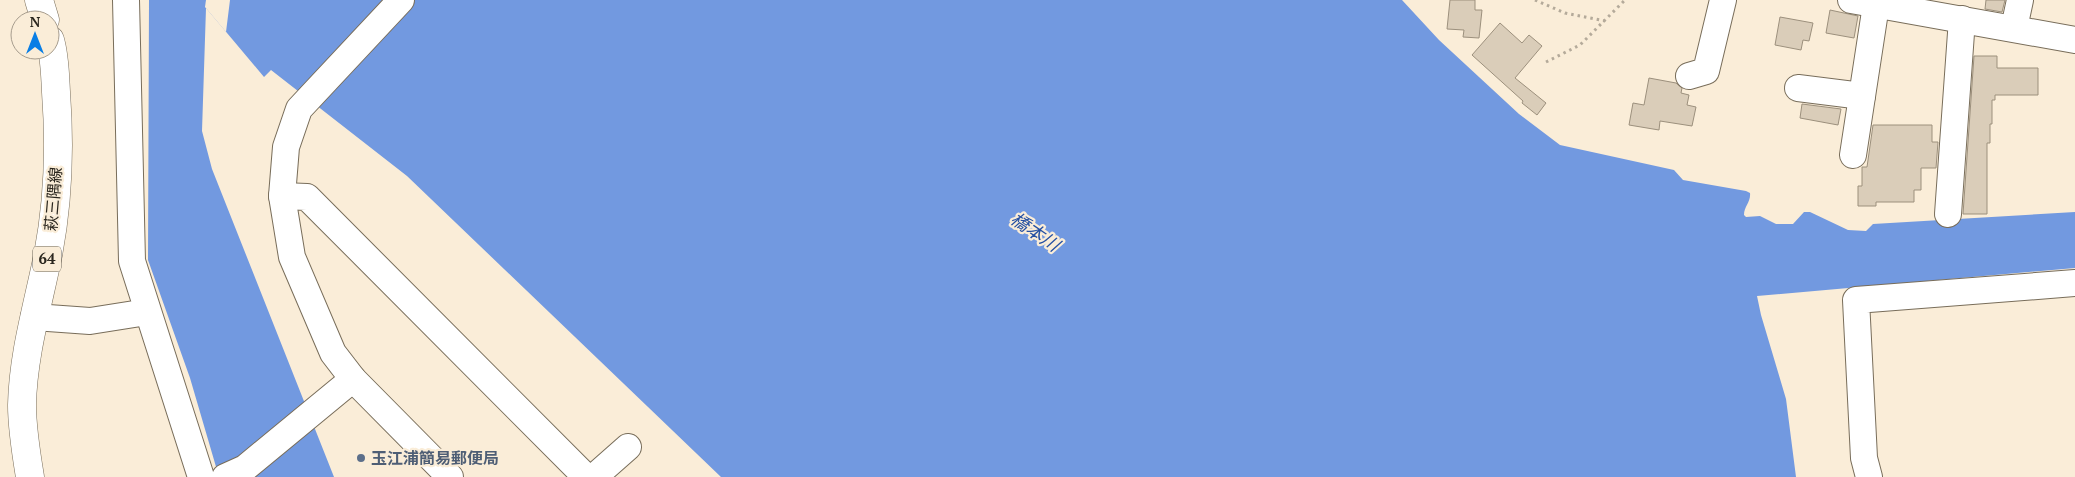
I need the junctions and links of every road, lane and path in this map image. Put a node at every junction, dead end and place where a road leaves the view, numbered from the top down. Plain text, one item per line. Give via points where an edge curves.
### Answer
1 (126, 0) edge
2 (400, 0) edge
3 (1535, 0) edge
4 (1625, 0) edge
5 (1723, 0) edge
6 (2020, 0) edge
7 (1864, 2) edge
8 (1962, 19) junction
9 (1605, 21) junction
10 (2014, 28) junction
11 (2075, 40) edge
12 (53, 60) edge
13 (1546, 62) dead end
14 (1689, 76) dead end
15 (1798, 88) dead end
16 (1862, 96) junction
17 (1853, 155) dead end
18 (282, 196) junction
19 (1948, 214) dead end
20 (2075, 283) edge
21 (147, 312) junction
22 (34, 317) junction
23 (353, 379) junction
24 (628, 447) dead end
25 (30, 477) edge
26 (201, 477) edge
27 (224, 477) edge
28 (450, 477) edge
29 (586, 477) edge
30 (594, 477) edge
31 (1869, 477) edge

1 - 21 street via 132,261
2 - 18 street via 299,109 286,147
3 - 9 path via 1565,12
4 - 9 path
5 - 14 street via 1706,71
6 - 10 street
7 - 8 street
7 - 16 street
8 - 10 street
8 - 19 street
9 - 13 path via 1580,45
10 - 11 street
12 - 22 main road, 萩三隅線 / 64 via 58,138 54,203 48,254
15 - 16 street
16 - 17 street
18 - 23 street via 292,257 333,353
18 - 29 street via 307,196
20 - 31 street via 1856,300 1864,458
21 - 22 street via 90,321
21 - 26 street
22 - 25 main road, 萩三隅線 / 64 via 22,405
23 - 27 street via 245,468
23 - 28 street
24 - 30 street

